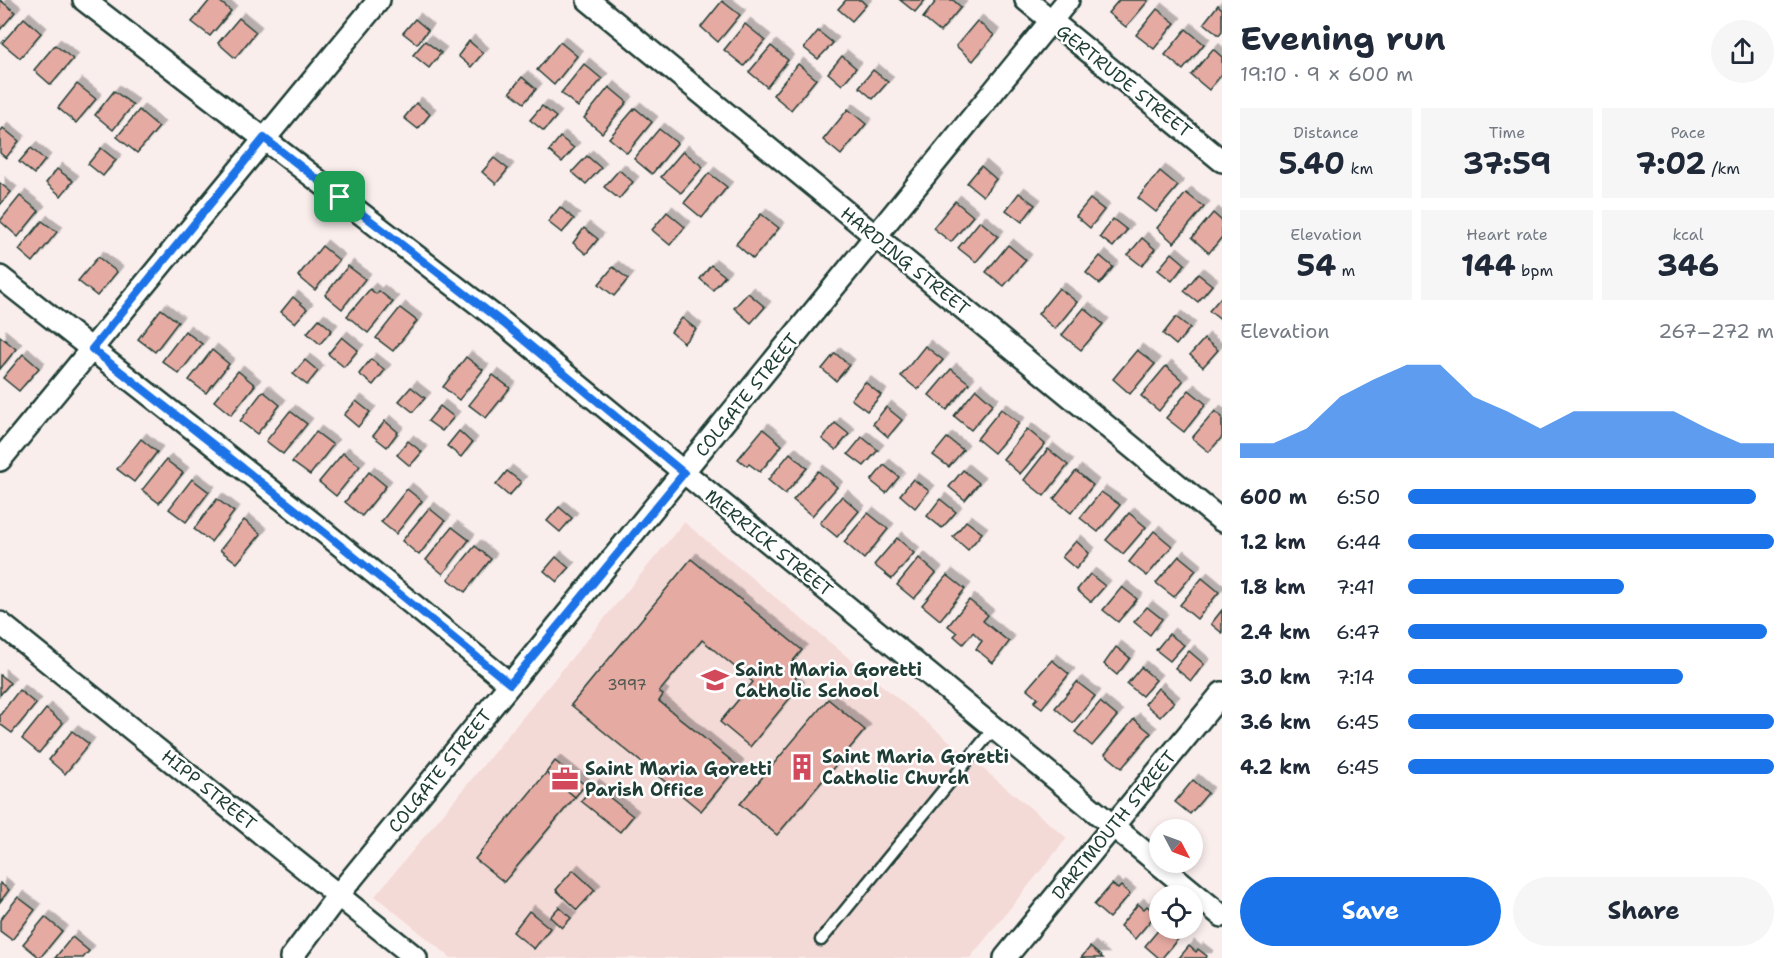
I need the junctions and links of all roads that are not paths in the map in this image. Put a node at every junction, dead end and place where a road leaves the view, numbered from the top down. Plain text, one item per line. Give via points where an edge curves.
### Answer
1 (84, 0) edge
2 (379, 0) edge
3 (588, 0) edge
4 (1026, 0) edge
5 (1068, 0) edge
6 (1051, 21) junction
7 (264, 138) junction
8 (1222, 161) edge
9 (876, 237) junction
10 (0, 277) edge
11 (92, 349) junction
12 (0, 460) edge
13 (684, 473) junction
14 (1222, 521) edge
15 (0, 624) edge
16 (510, 684) junction
17 (1222, 693) edge
18 (994, 728) junction
19 (1113, 826) junction
20 (339, 894) junction
21 (1222, 916) edge
22 (821, 939) dead end
23 (291, 958) edge
24 (416, 958) edge
25 (1005, 958) edge

1 - 7 street, MERRICK STREET
2 - 7 street
3 - 9 street, HARDING STREET
4 - 6 street, GERTRUDE STREET
5 - 6 street, COLGATE STREET
6 - 8 street, GERTRUDE STREET
6 - 9 street, COLGATE STREET
7 - 11 street
7 - 13 street, MERRICK STREET via 503,323
9 - 13 street, COLGATE STREET
9 - 14 street, HARDING STREET
10 - 11 street
11 - 12 street
11 - 16 street
13 - 16 street, COLGATE STREET
13 - 18 street, MERRICK STREET
15 - 20 street, HIPP STREET
16 - 20 street, COLGATE STREET
17 - 19 street, DARTMOUTH STREET
18 - 19 street, MERRICK STREET
18 - 22 lane
19 - 21 street, MERRICK STREET
19 - 25 street, DARTMOUTH STREET
20 - 23 street, COLGATE STREET
20 - 24 street, HIPP STREET

